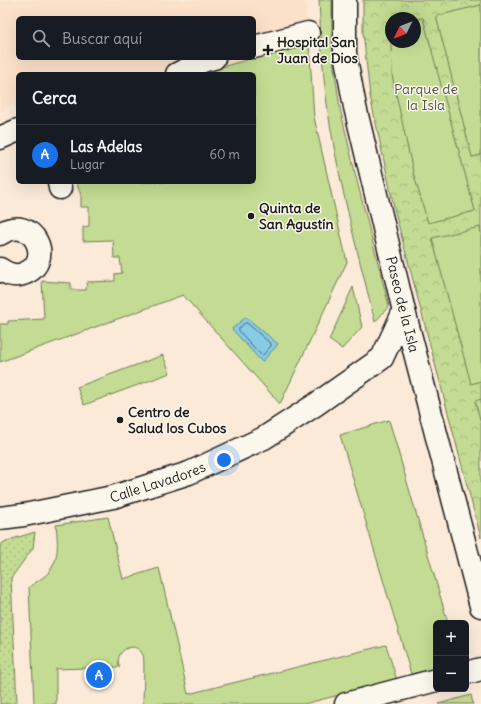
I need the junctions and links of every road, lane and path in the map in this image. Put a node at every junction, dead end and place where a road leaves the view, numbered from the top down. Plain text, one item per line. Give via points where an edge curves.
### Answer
1 (345, 0) edge
2 (308, 32) dead end
3 (256, 46) edge
4 (207, 60) edge
5 (182, 72) edge
6 (16, 131) edge
7 (0, 138) edge
8 (2, 232) edge
9 (0, 269) edge
10 (404, 311) junction
11 (382, 358) junction
12 (417, 362) junction
13 (0, 518) edge
14 (481, 606) edge
15 (481, 669) edge
16 (469, 672) edge
17 (433, 681) edge
18 (346, 704) edge

1 - 10 street, Paseo de la Isla via 345,52 355,107
2 - 3 street
4 - 5 street
6 - 7 street
8 - 9 street via 21,228 29,232 35,237 40,252 35,267 21,275 13,276
10 - 11 street, Calle Lavadores
10 - 12 street, Paseo de la Isla
11 - 12 street
11 - 13 street, Calle Lavadores via 264,438 190,472 113,496
12 - 14 street, Paseo de la Isla
15 - 16 street
17 - 18 street

